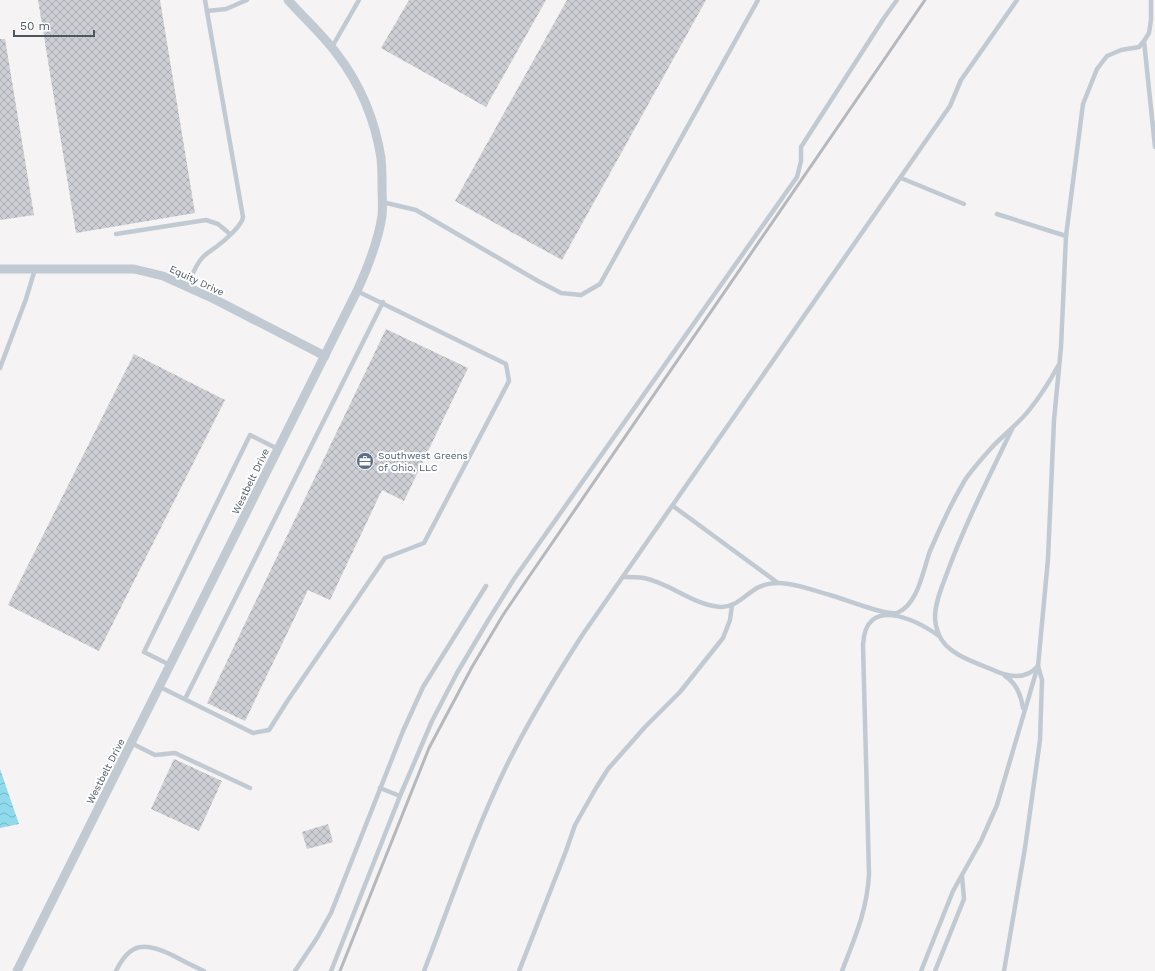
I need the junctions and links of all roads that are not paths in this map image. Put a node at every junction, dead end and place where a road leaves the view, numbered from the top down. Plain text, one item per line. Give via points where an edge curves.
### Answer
1 (205, 0) edge
2 (247, 0) edge
3 (288, 0) edge
4 (359, 0) edge
5 (758, 0) edge
6 (897, 0) edge
7 (1016, 0) edge
8 (1151, 0) edge
9 (207, 11) junction
10 (1144, 41) junction
11 (332, 48) junction
12 (1155, 147) edge
13 (901, 178) junction
14 (382, 202) junction
15 (964, 204) dead end
16 (997, 214) dead end
17 (116, 234) dead end
18 (230, 234) junction
19 (1066, 236) junction
20 (0, 269) edge
21 (35, 269) junction
22 (187, 287) junction
23 (357, 290) junction
24 (383, 302) junction
25 (324, 356) junction
26 (1059, 364) junction
27 (0, 368) edge
28 (1013, 426) junction
29 (278, 449) junction
30 (672, 506) junction
31 (623, 577) junction
32 (778, 583) junction
33 (486, 586) dead end
34 (732, 605) junction
35 (890, 614) junction
36 (940, 636) junction
37 (170, 665) junction
38 (1038, 666) junction
39 (996, 672) junction
40 (160, 687) junction
41 (185, 699) junction
42 (1023, 711) junction
43 (132, 743) junction
44 (250, 788) dead end
45 (380, 788) junction
46 (400, 796) junction
47 (962, 875) junction
48 (17, 971) edge
49 (116, 971) edge
50 (204, 971) edge
51 (295, 971) edge
52 (331, 971) edge
53 (424, 971) edge
54 (519, 971) edge
55 (842, 971) edge
56 (921, 971) edge
57 (935, 971) edge
58 (1004, 971) edge

1 - 9 lane
2 - 9 lane via 226,10
3 - 11 street, Westbelt Drive
4 - 11 lane
5 - 14 lane via 600,284 581,295 561,293 416,210
6 - 46 lane via 801,146 797,177 523,566 489,619 432,721
7 - 13 lane via 970,65 950,106
8 - 10 lane via 1151,20
9 - 18 lane via 243,217 242,222
10 - 12 lane
10 - 19 lane via 1139,47 1107,56 1097,69 1083,104
11 - 14 street, Westbelt Drive via 362,94 372,120 381,160
13 - 15 lane
13 - 30 lane
14 - 23 street, Westbelt Drive via 378,234
16 - 19 lane
17 - 18 lane via 206,220 218,224
18 - 22 lane via 196,266
19 - 26 lane
20 - 21 street, Equity Drive
21 - 22 street, Equity Drive via 134,269 163,276
21 - 27 lane
22 - 25 street, Equity Drive
23 - 24 lane
23 - 25 street, Westbelt Drive
24 - 41 lane
24 - 41 lane via 506,364 509,381 424,543 385,558 269,730 254,733
25 - 29 street, Westbelt Drive
26 - 28 lane via 1044,391
26 - 38 lane via 1048,559
28 - 35 lane via 966,479 930,551 918,588 903,610
28 - 36 lane via 957,545 938,598 935,617
29 - 37 street, Westbelt Drive
29 - 37 lane via 250,435 246,442 144,652
30 - 31 lane
30 - 32 lane
31 - 34 lane via 643,578 712,606
31 - 53 lane via 550,686 511,758 484,816
32 - 34 lane via 757,588
32 - 35 lane via 817,591
33 - 45 lane via 423,687
34 - 54 lane via 730,620 723,638 680,692 608,769 596,788 575,825
35 - 36 lane via 915,622
35 - 55 lane via 872,620 863,637 868,891 865,910
36 - 39 lane via 950,650
37 - 40 street, Westbelt Drive
38 - 39 lane via 1023,676
38 - 42 lane
38 - 58 lane via 1042,680 1040,740
39 - 42 lane via 1009,678 1018,689
40 - 41 lane
40 - 43 street, Westbelt Drive
42 - 47 lane via 997,805
43 - 44 lane via 155,754 175,753
43 - 48 street, Westbelt Drive
45 - 46 lane
45 - 51 lane via 331,913
46 - 52 lane
47 - 56 lane
47 - 57 lane via 964,899
49 - 50 lane via 128,953 138,947 148,946 160,949

